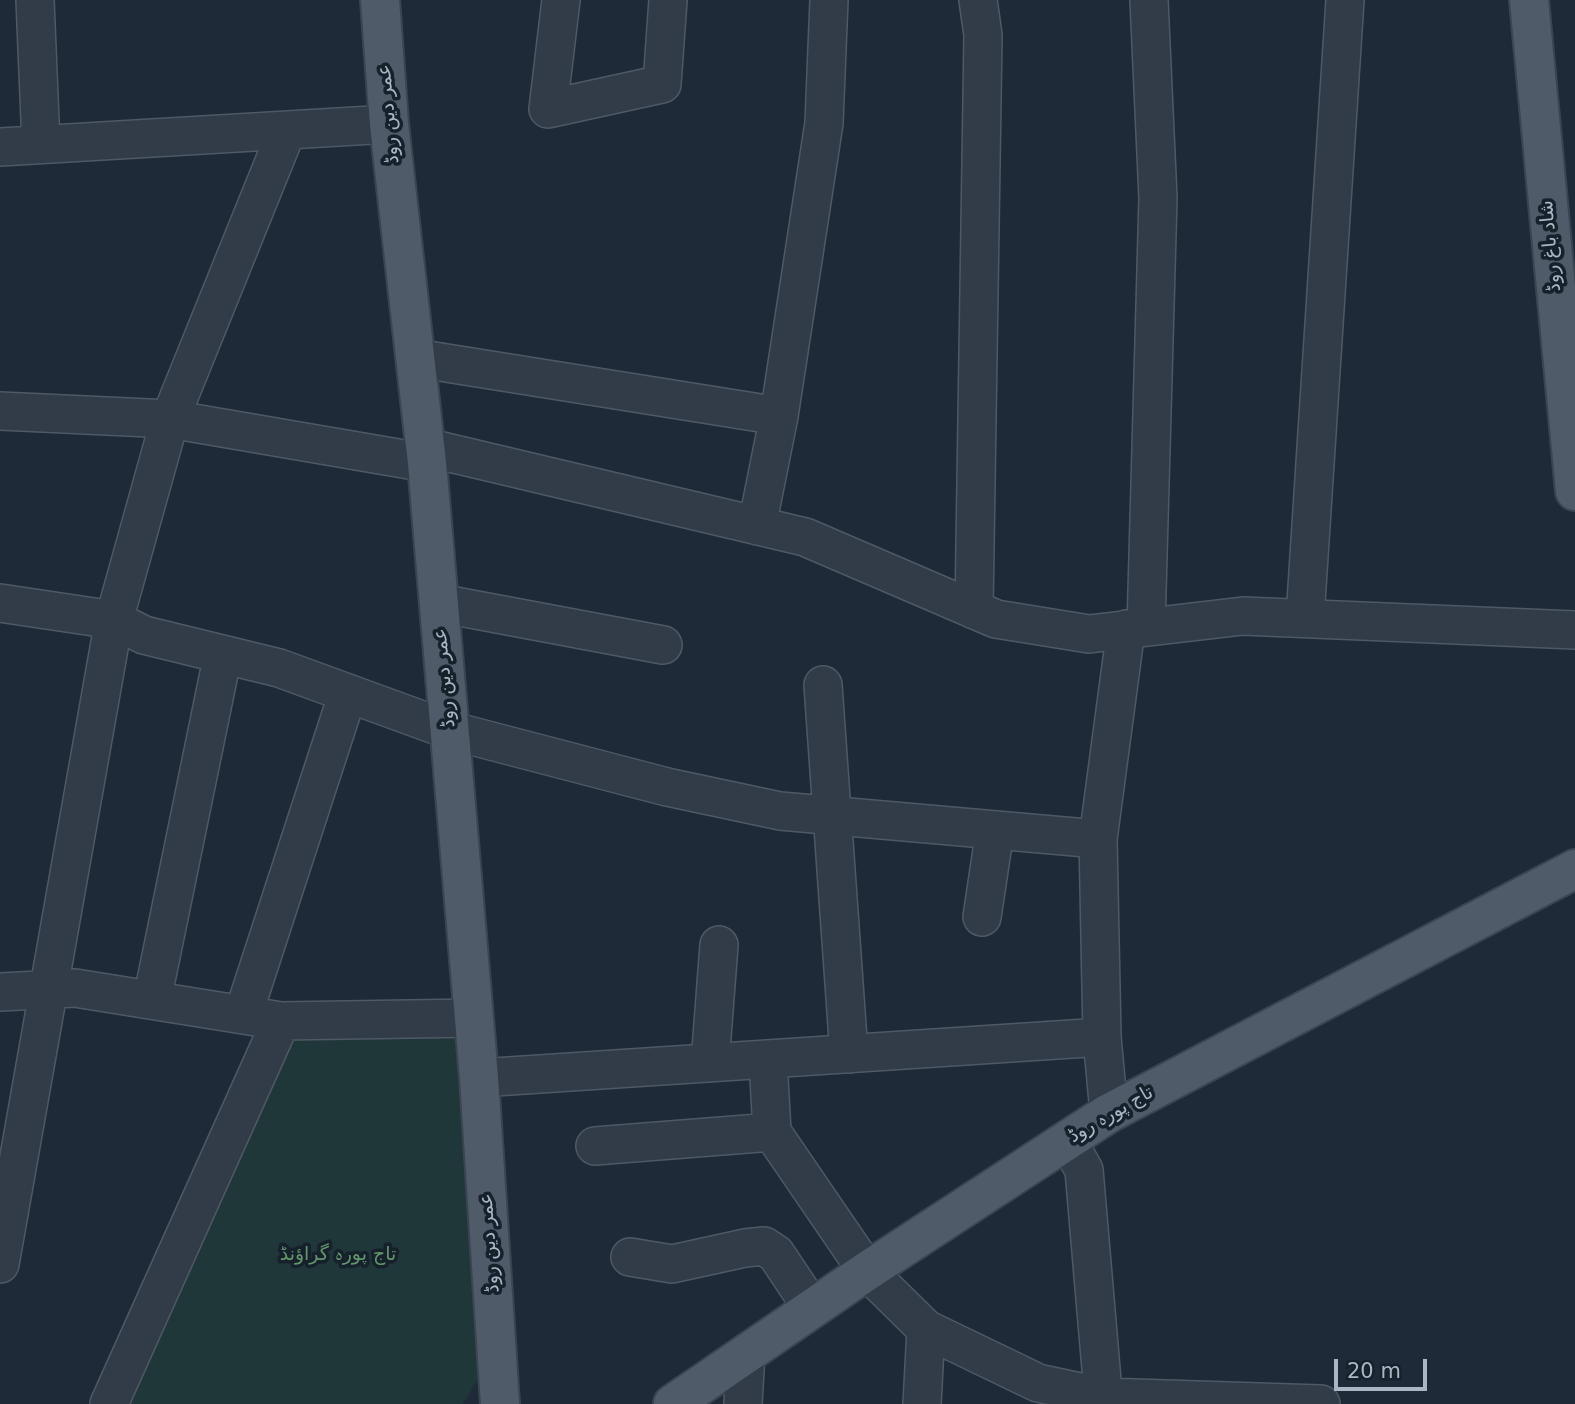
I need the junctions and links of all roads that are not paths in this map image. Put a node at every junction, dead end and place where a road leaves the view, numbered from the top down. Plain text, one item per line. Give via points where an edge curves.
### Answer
1 (35, 0) edge
2 (380, 0) edge
3 (561, 0) edge
4 (668, 0) edge
5 (829, 0) edge
6 (978, 0) edge
7 (1149, 0) edge
8 (1345, 0) edge
9 (1529, 0) edge
10 (389, 124) junction
11 (287, 130) junction
12 (41, 144) junction
13 (0, 147) edge
14 (415, 358) junction
15 (0, 411) edge
16 (779, 416) junction
17 (1571, 418) edge
18 (170, 419) junction
19 (426, 455) junction
20 (1575, 491) edge
21 (757, 526) junction
22 (0, 603) edge
23 (439, 603) junction
24 (974, 610) junction
25 (1305, 618) junction
26 (114, 620) junction
27 (1136, 628) junction
28 (1575, 629) edge
29 (663, 645) dead end
30 (223, 654) junction
31 (823, 685) dead end
32 (348, 693) junction
33 (449, 730) junction
34 (832, 816) junction
35 (995, 830) junction
36 (1098, 839) junction
37 (1575, 869) edge
38 (982, 917) dead end
39 (719, 944) dead end
40 (48, 989) junction
41 (0, 992) edge
42 (152, 1000) junction
43 (243, 1015) junction
44 (474, 1018) junction
45 (281, 1021) junction
46 (1102, 1037) junction
47 (849, 1054) junction
48 (768, 1059) junction
49 (710, 1063) junction
50 (479, 1078) junction
51 (1109, 1114) junction
52 (772, 1132) junction
53 (1068, 1140) junction
54 (595, 1146) dead end
55 (630, 1257) dead end
56 (0, 1264) edge
57 (867, 1271) junction
58 (812, 1308) junction
59 (926, 1329) junction
60 (746, 1353) junction
61 (498, 1358) junction
62 (1104, 1401) edge
63 (1303, 1403) edge
64 (109, 1404) edge
65 (474, 1404) edge
66 (500, 1404) edge
67 (673, 1404) edge
68 (743, 1404) edge
69 (922, 1404) edge

1 - 12 street
2 - 10 main road, عمر دین روڈ
3 - 4 street via 548,109 662,84
5 - 16 street via 824,123
6 - 24 street via 983,35
7 - 27 street via 1158,198
8 - 25 street
9 - 17 main road, شاد باغ روڈ
10 - 11 street
10 - 14 main road, عمر دین روڈ
11 - 12 street
11 - 18 street
12 - 13 street
14 - 16 street
14 - 19 main road, عمر دین روڈ
15 - 18 street
16 - 21 street
17 - 20 main road, شاد باغ روڈ
18 - 19 street
18 - 26 street
19 - 21 street
19 - 23 main road, عمر دین روڈ
21 - 24 street via 805,537
22 - 26 street
23 - 29 street
23 - 33 main road, عمر دین روڈ
24 - 27 street via 996,619 1089,634
25 - 27 street via 1242,616
25 - 28 street
26 - 30 street via 144,635
26 - 40 street
27 - 36 street
30 - 32 street
30 - 42 street
31 - 34 street
32 - 33 street
32 - 43 street
33 - 34 street via 667,787 780,811
33 - 44 main road, عمر دین روڈ
34 - 35 street
34 - 47 street
35 - 36 street
35 - 38 street
36 - 46 street
37 - 51 main road, تاج پورہ روڈ
39 - 49 street
40 - 41 street
40 - 42 street via 75,988
40 - 56 street
42 - 43 street
43 - 45 street
44 - 45 street
44 - 50 main road, عمر دین روڈ
45 - 64 street
46 - 47 street
46 - 51 street
47 - 48 street
48 - 49 street
48 - 52 street
49 - 50 street
50 - 61 main road, عمر دین روڈ
51 - 53 main road, تاج پورہ روڈ
52 - 54 street
52 - 57 street
53 - 57 main road, تاج پورہ روڈ
53 - 62 street via 1084,1170
55 - 58 street via 672,1264 764,1246 776,1254
57 - 58 main road, تاج پورہ روڈ
57 - 59 street
58 - 60 main road, تاج پورہ روڈ
59 - 62 street via 1038,1383
59 - 69 street
60 - 67 main road, تاج پورہ روڈ
60 - 68 street
61 - 65 main road
61 - 66 main road, عمر دین روڈ
62 - 63 street

